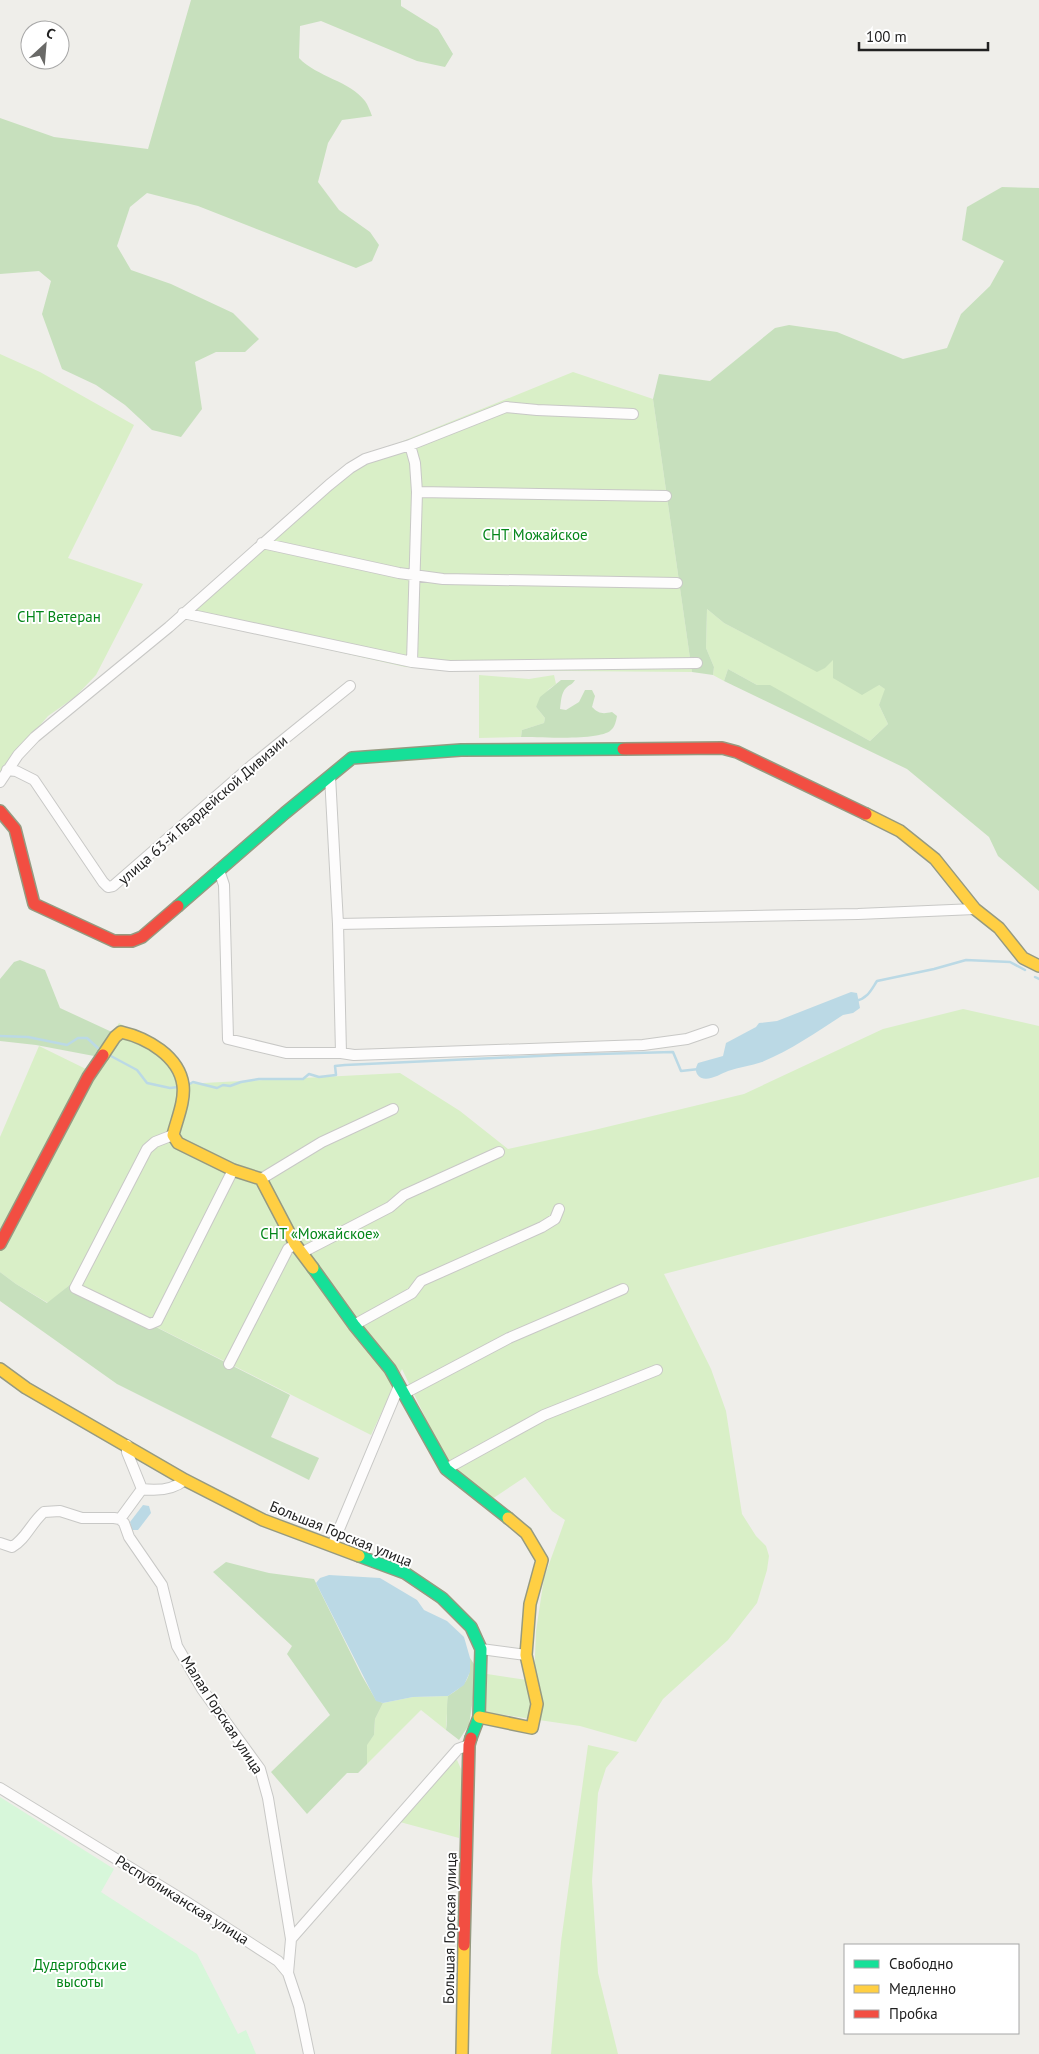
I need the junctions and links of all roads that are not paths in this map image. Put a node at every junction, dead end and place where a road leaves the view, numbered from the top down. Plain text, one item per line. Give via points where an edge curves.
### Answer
1 (633, 414) dead end
2 (410, 445) junction
3 (417, 492) junction
4 (666, 496) dead end
5 (262, 543) junction
6 (414, 576) junction
7 (676, 583) dead end
8 (183, 613) junction
9 (412, 662) junction
10 (697, 663) dead end
11 (350, 686) dead end
12 (7, 770) junction
13 (330, 776) junction
14 (0, 782) edge
15 (0, 810) edge
16 (219, 870) junction
17 (975, 909) junction
18 (338, 924) junction
19 (1039, 966) edge
20 (713, 1030) dead end
21 (341, 1053) junction
22 (393, 1109) dead end
23 (173, 1135) junction
24 (499, 1152) dead end
25 (233, 1170) junction
26 (261, 1178) junction
27 (559, 1209) dead end
28 (0, 1244) edge
29 (299, 1248) junction
30 (623, 1289) dead end
31 (354, 1325) junction
32 (229, 1364) dead end
33 (0, 1369) edge
34 (657, 1370) dead end
35 (401, 1390) junction
36 (127, 1445) junction
37 (446, 1469) junction
38 (184, 1480) junction
39 (142, 1489) junction
40 (120, 1519) junction
41 (0, 1543) edge
42 (332, 1546) junction
43 (481, 1649) junction
44 (526, 1655) junction
45 (479, 1717) junction
46 (469, 1745) junction
47 (0, 1788) edge
48 (291, 1939) junction
49 (288, 1973) junction
50 (309, 2054) edge
51 (462, 2054) edge

1 - 2 street via 506,407
2 - 3 street
2 - 5 street via 365,459 350,468
3 - 4 street
3 - 6 street
5 - 6 street
5 - 8 street
6 - 7 street
6 - 9 street
8 - 9 street
8 - 12 street via 35,738
9 - 10 street via 450,666
11 - 12 street, улица 63-й Гвардейской Дивизии via 251,766 113,886 108,887 103,882 34,780
12 - 14 street
13 - 16 street
13 - 17 street via 352,758 461,750 722,748 737,752 900,832 935,859
13 - 18 street
15 - 16 street via 15,829 34,904 114,941 132,941 142,936
16 - 21 street via 224,885 228,1039 286,1052
17 - 18 street
17 - 19 street via 998,928 1023,958
18 - 21 street
20 - 21 street via 687,1039 643,1045
22 - 26 street via 322,1142
23 - 25 street via 178,1143
23 - 25 street via 147,1149 75,1288 150,1324 157,1321
23 - 28 street via 183,1086 178,1068 164,1053 133,1034 121,1032 114,1037 88,1077
24 - 29 street
25 - 26 street
26 - 29 street
27 - 31 street via 555,1219 542,1227 420,1281 412,1293
29 - 31 street
29 - 32 street via 288,1249
30 - 35 street via 509,1338
31 - 35 street via 390,1369
33 - 36 street, Большая Горская улица via 26,1388
34 - 37 street via 544,1415
35 - 37 street
35 - 42 street
36 - 38 street, Большая Горская улица
36 - 39 street
37 - 44 street via 526,1533 542,1560 530,1604
38 - 39 street via 158,1491
38 - 42 street, Большая Горская улица via 263,1520
39 - 40 street
40 - 41 street via 44,1512 35,1519 21,1542 12,1547
40 - 48 street, Малая Горская улица via 162,1586 177,1646 202,1689 260,1769 268,1798
42 - 43 street, Большая Горская улица via 405,1573 442,1598 471,1627
43 - 44 street
43 - 45 street, Большая Горская улица
44 - 45 street via 537,1704 532,1728
45 - 46 street, Большая Горская улица
46 - 48 street via 458,1750
46 - 51 street, Большая Горская улица
47 - 49 street, Республиканская улица via 266,1952
48 - 49 street, Малая Горская улица
49 - 50 street, Республиканская улица

